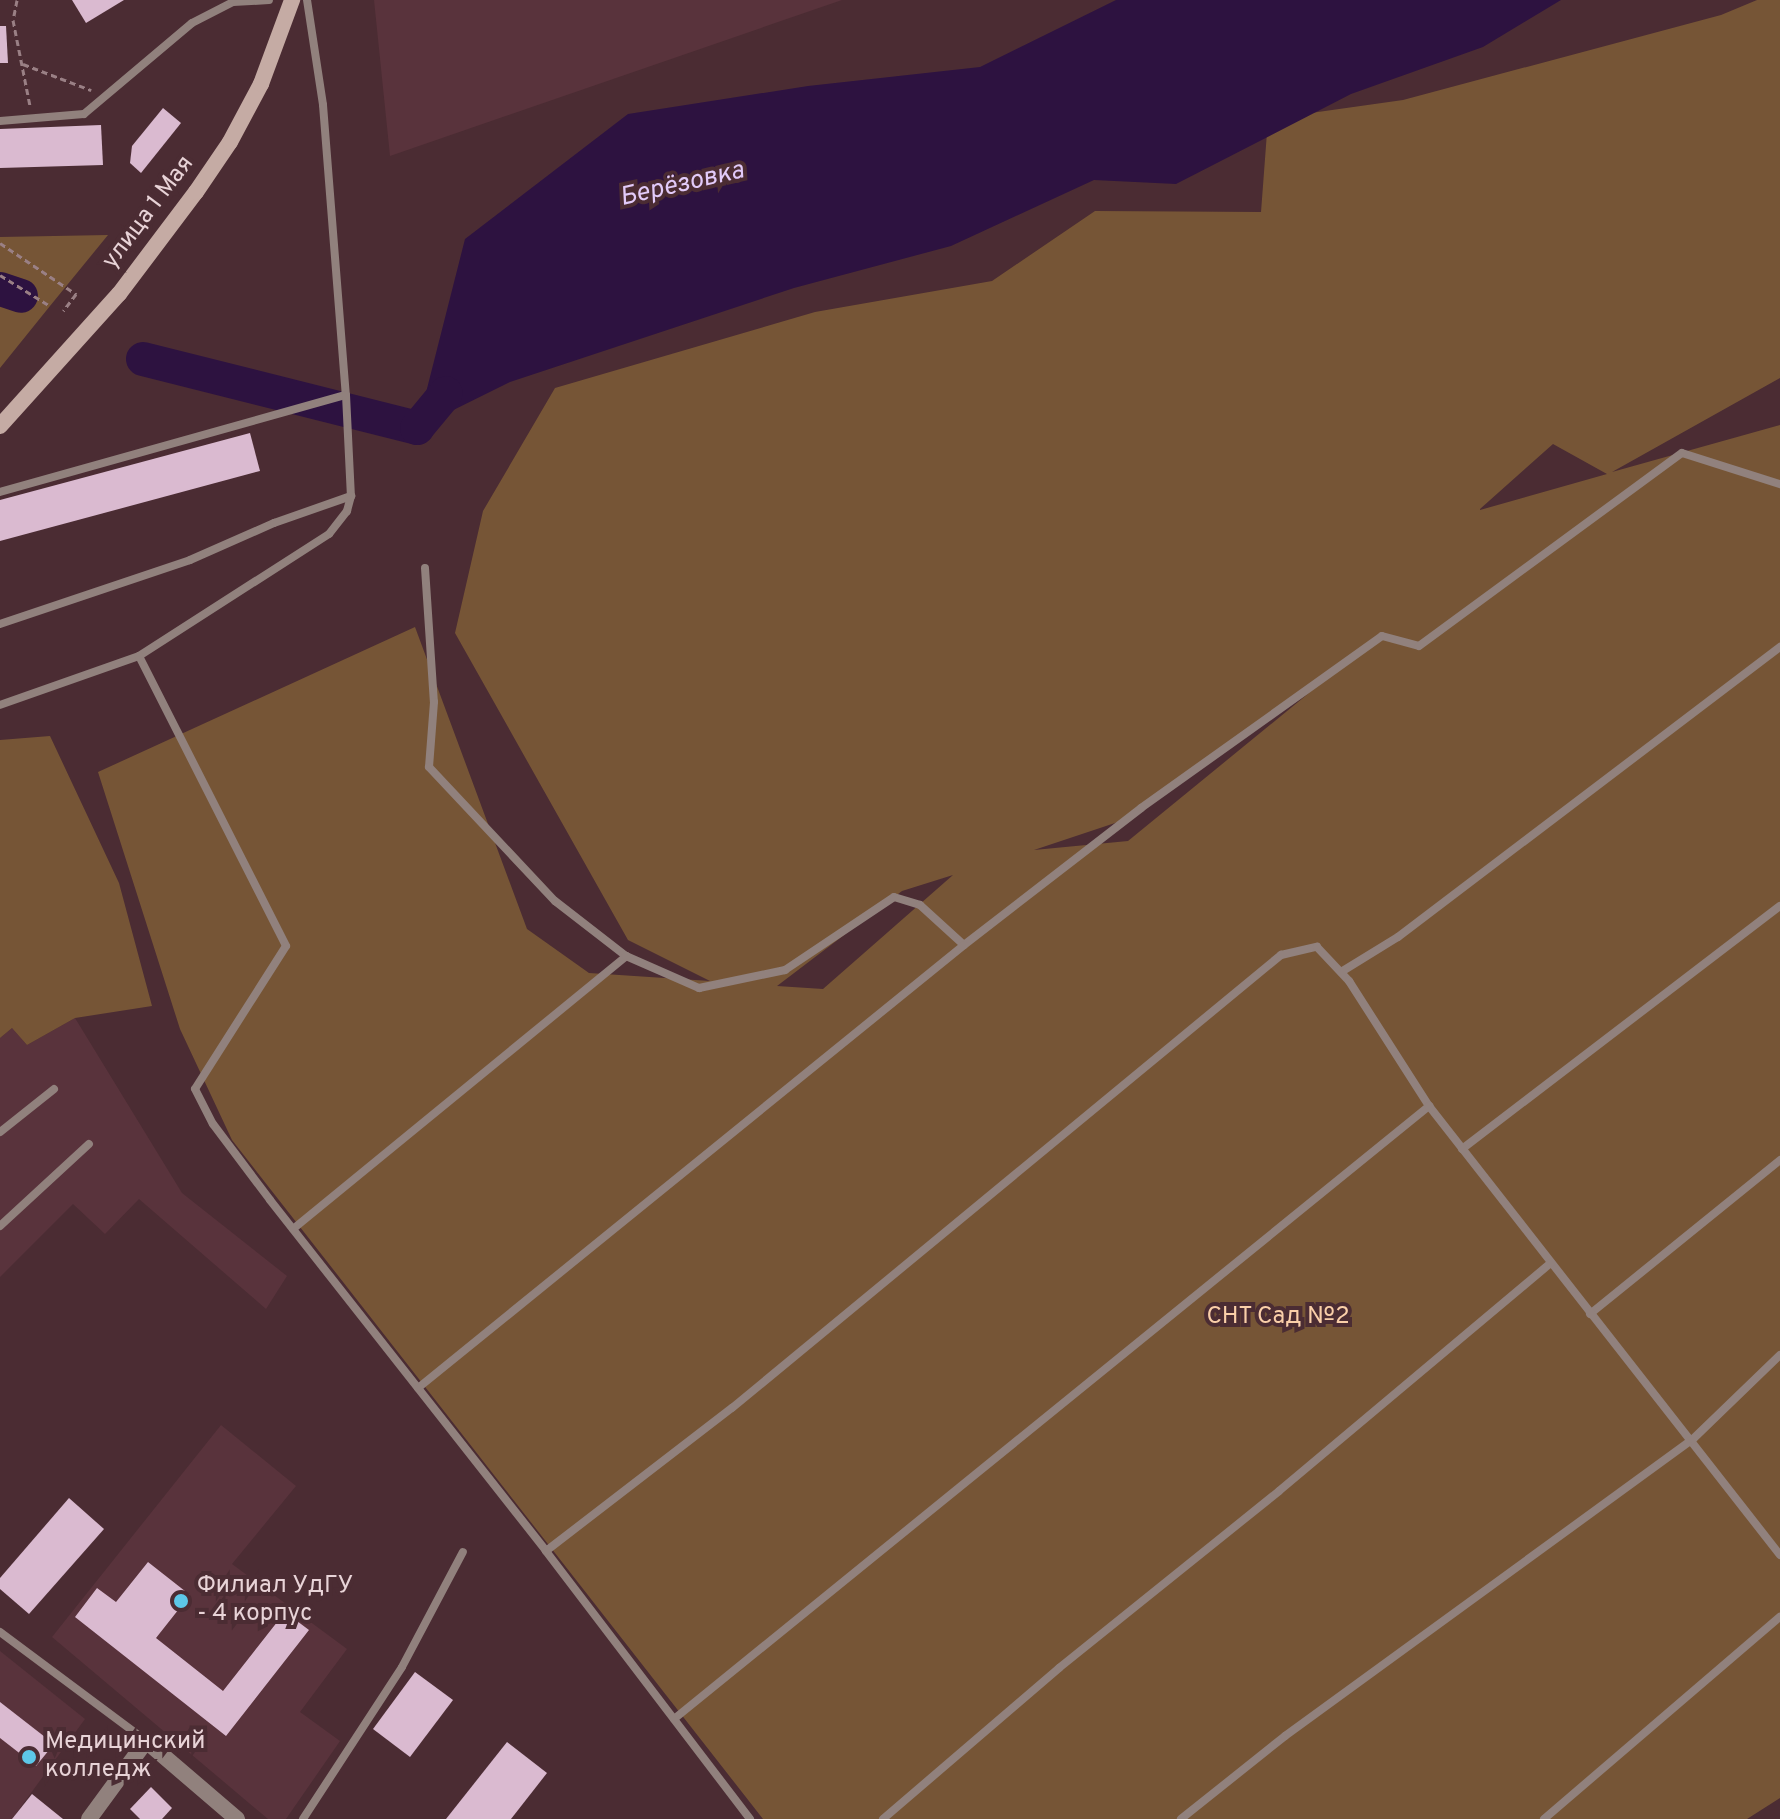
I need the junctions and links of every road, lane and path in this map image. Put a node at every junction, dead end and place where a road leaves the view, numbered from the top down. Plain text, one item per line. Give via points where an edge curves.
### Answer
1 (17, 0) edge
2 (269, 0) edge
3 (292, 0) edge
4 (307, 0) edge
5 (22, 64) junction
6 (106, 95) junction
7 (33, 118) junction
8 (0, 121) edge
9 (0, 243) edge
10 (0, 275) edge
11 (50, 306) dead end
12 (63, 311) dead end
13 (346, 395) junction
14 (0, 426) edge
15 (1780, 484) edge
16 (0, 492) edge
17 (351, 496) junction
18 (425, 568) dead end
19 (0, 624) edge
20 (1780, 647) edge
21 (139, 656) junction
22 (0, 705) edge
23 (1780, 906) edge
24 (964, 945) junction
25 (626, 956) junction
26 (1341, 972) junction
27 (54, 1089) dead end
28 (1429, 1106) junction
29 (0, 1132) edge
30 (89, 1144) dead end
31 (1462, 1149) junction
32 (1780, 1160) edge
33 (0, 1226) edge
34 (293, 1229) junction
35 (1551, 1263) junction
36 (1590, 1314) junction
37 (1780, 1355) edge
38 (418, 1388) junction
39 (1693, 1439) junction
40 (546, 1551) junction
41 (463, 1552) dead end
42 (1780, 1555) edge
43 (1780, 1617) edge
44 (0, 1632) edge
45 (674, 1719) junction
46 (146, 1741) junction
47 (89, 1819) edge
48 (237, 1819) edge
49 (303, 1819) edge
50 (750, 1819) edge
51 (883, 1819) edge
52 (1181, 1819) edge
53 (1544, 1819) edge

1 - 5 path via 13,20
2 - 6 lane via 233,2 192,23
3 - 14 main road, улица 1 Мая via 261,84 213,167 119,294
4 - 13 lane via 323,105
5 - 6 path
5 - 7 path
6 - 7 lane via 84,114
7 - 8 lane
9 - 12 path via 76,294
10 - 11 path
13 - 16 lane
13 - 17 lane
15 - 24 lane via 1682,453 1419,646 1382,636 1141,808
17 - 19 lane via 190,560
17 - 21 lane via 347,511 329,534
18 - 25 lane via 434,702 429,767 555,901
20 - 26 lane via 1411,928
21 - 22 lane
21 - 34 lane via 286,946 195,1089 213,1124
23 - 31 lane
24 - 25 lane via 920,905 894,897 785,970 699,988
24 - 38 lane
25 - 34 lane
26 - 28 lane
26 - 40 lane via 1317,947 1281,955 732,1408
27 - 29 lane
28 - 31 lane
28 - 45 lane
30 - 33 lane
31 - 35 lane
32 - 36 lane
34 - 38 lane
35 - 36 lane
35 - 51 lane
36 - 39 lane
37 - 39 lane
38 - 40 lane
39 - 42 lane
39 - 52 lane via 1285,1736
40 - 45 lane
41 - 49 lane via 402,1667
43 - 53 lane
44 - 46 lane
45 - 50 lane
46 - 47 street
46 - 48 street

